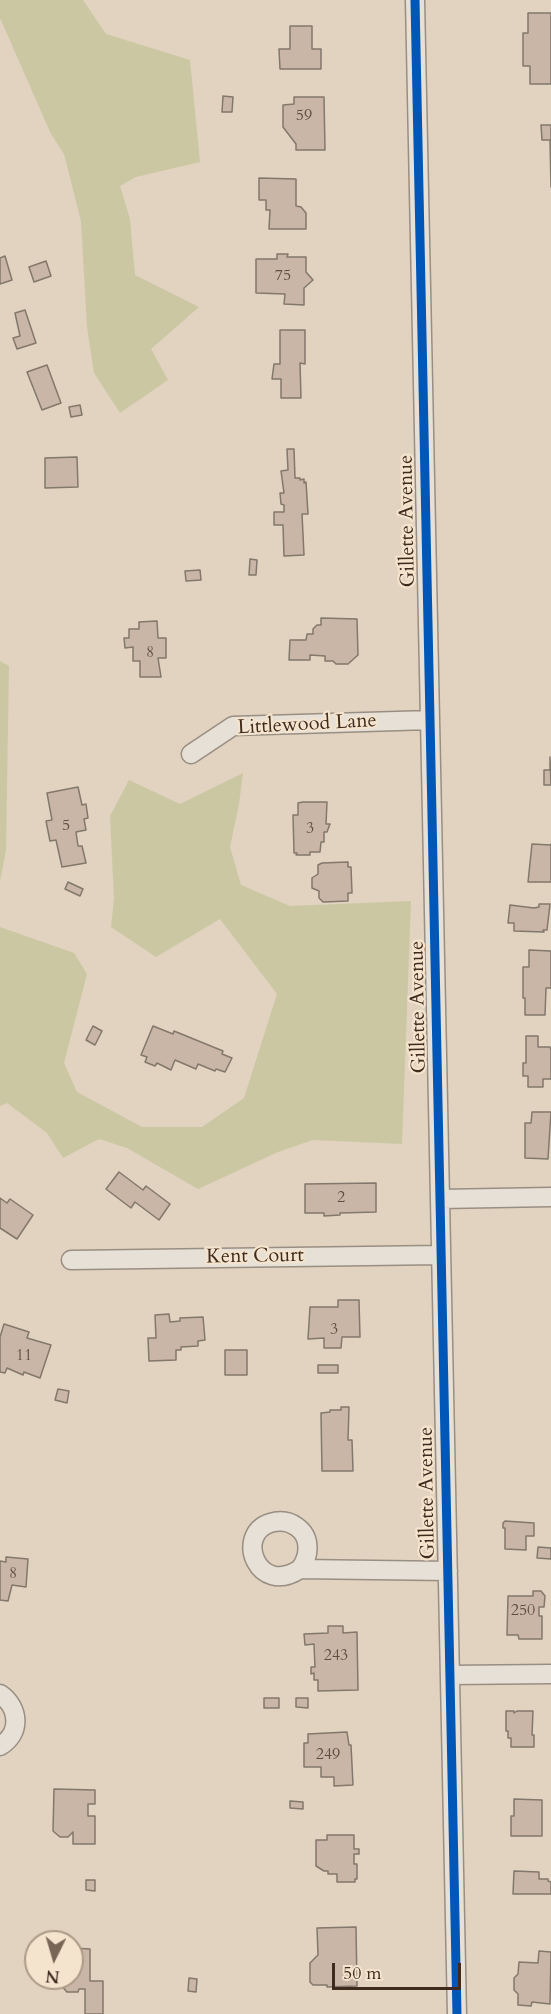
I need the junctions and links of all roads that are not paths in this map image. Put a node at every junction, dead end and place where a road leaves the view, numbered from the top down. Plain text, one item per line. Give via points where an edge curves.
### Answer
1 (415, 0) edge
2 (430, 720) junction
3 (191, 754) dead end
4 (551, 1197) edge
5 (441, 1199) junction
6 (440, 1255) junction
7 (70, 1260) dead end
8 (300, 1569) dead end
9 (448, 1571) junction
10 (551, 1674) edge
11 (450, 1675) junction
12 (0, 1694) edge
13 (0, 1746) edge
14 (457, 2014) edge

1 - 2 street, Gillette Avenue
2 - 3 street, Littlewood Lane via 233,726
2 - 5 street, Gillette Avenue
4 - 5 street
5 - 6 street, Gillette Avenue
6 - 7 street, Kent Court
6 - 9 street, Gillette Avenue
8 - 9 street
9 - 11 street, Gillette Avenue
10 - 11 street
11 - 14 street, Gillette Avenue
12 - 13 street via 13,1708 16,1718 10,1737

